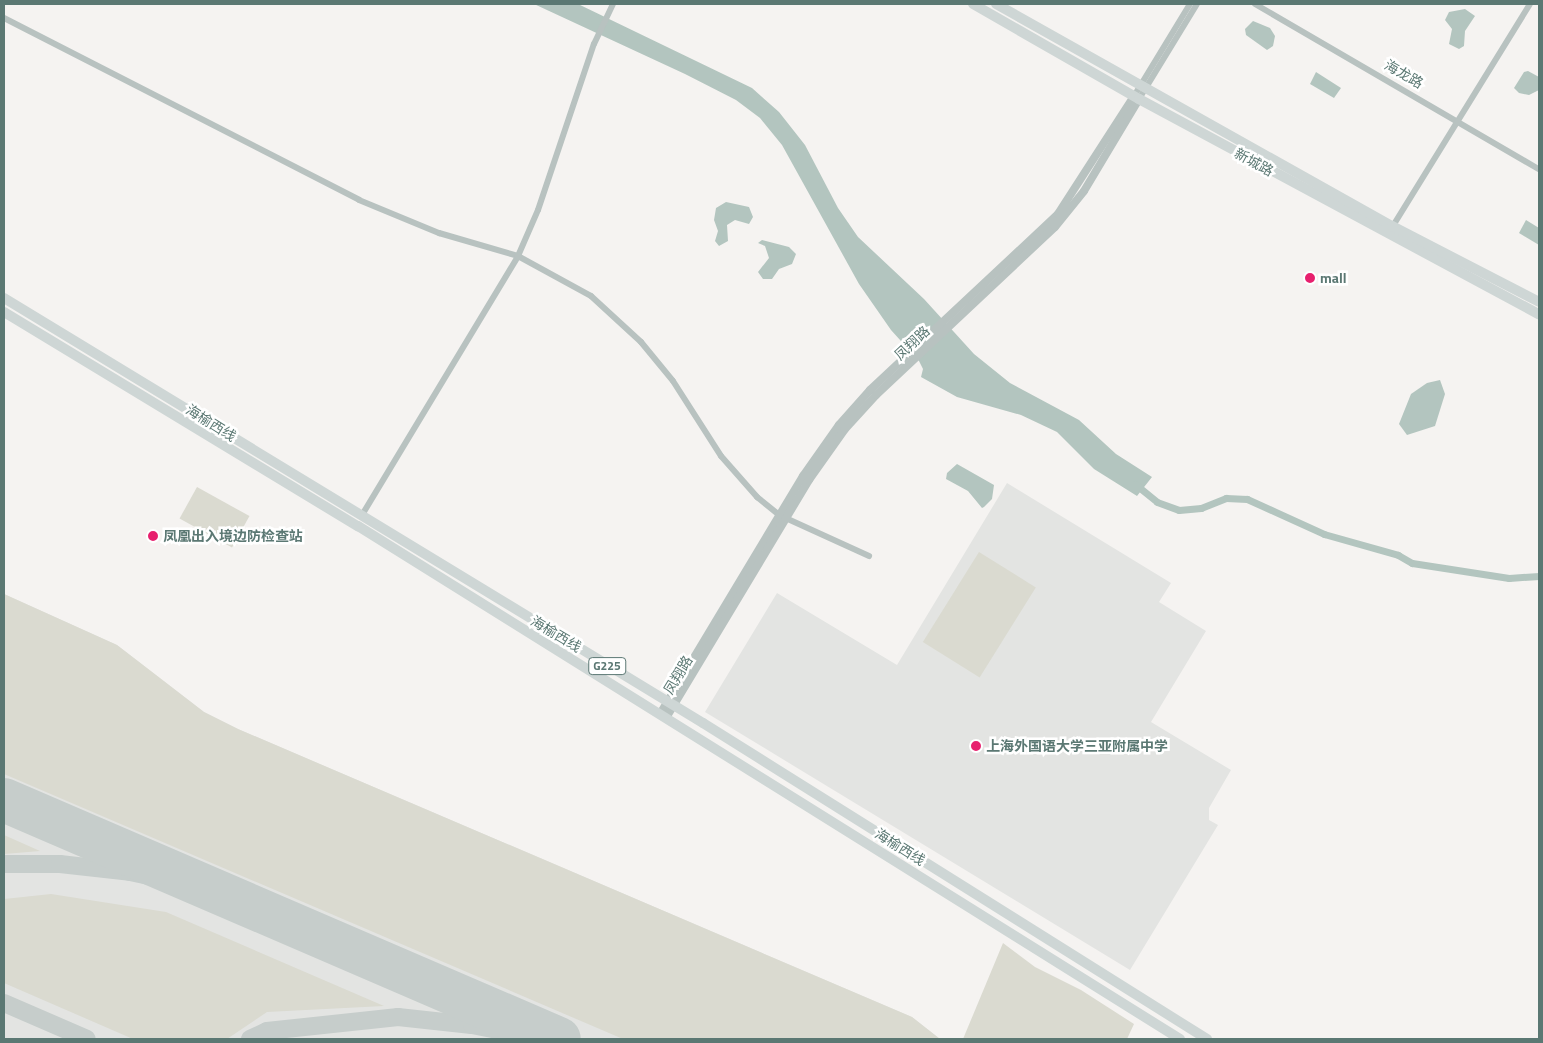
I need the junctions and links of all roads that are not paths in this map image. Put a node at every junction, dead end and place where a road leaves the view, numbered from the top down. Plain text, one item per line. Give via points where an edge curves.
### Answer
1 (974, 4) edge
2 (996, 4) edge
3 (1190, 4) edge
4 (1196, 4) edge
5 (1255, 4) edge
6 (1530, 4) edge
7 (612, 6) edge
8 (4, 18) edge
9 (1143, 87) junction
10 (1136, 97) junction
11 (1458, 120) junction
12 (1539, 169) edge
13 (1390, 230) junction
14 (518, 256) junction
15 (4, 298) edge
16 (1539, 302) edge
17 (4, 312) edge
18 (1539, 314) edge
19 (197, 414) junction
20 (192, 424) junction
21 (362, 515) junction
22 (783, 516) junction
23 (869, 556) dead end
24 (671, 704) junction
25 (663, 716) junction
26 (1180, 1039) edge
27 (1207, 1039) edge

1 - 10 main road, 新城路
2 - 9 main road, 新城路
3 - 9 street, 凤翔路
4 - 9 street, 凤翔路
5 - 11 street, 海龙路
6 - 11 street
7 - 14 street via 594,44 538,210
8 - 14 street via 359,200 439,233
9 - 10 street, 凤翔路
9 - 13 main road, 新城路
10 - 13 main road, 新城路
10 - 22 street, 凤翔路 via 1058,214 911,357 845,429
11 - 12 street, 海龙路
11 - 13 street
13 - 16 main road, 新城路
13 - 18 main road, 新城路
14 - 21 street
14 - 22 street via 591,296 622,322 673,381 721,456 756,497
15 - 19 main road, 海榆西线 / G225
17 - 20 main road, 海榆西线 / G225
19 - 20 main road
19 - 21 main road, 海榆西线 / G225
20 - 25 main road, 海榆西线 / G225
21 - 24 main road, 海榆西线 / G225
22 - 23 street
22 - 24 street, 凤翔路
24 - 25 street, 凤翔路
24 - 27 main road, 海榆西线 / G225
25 - 26 main road, 海榆西线 / G225

